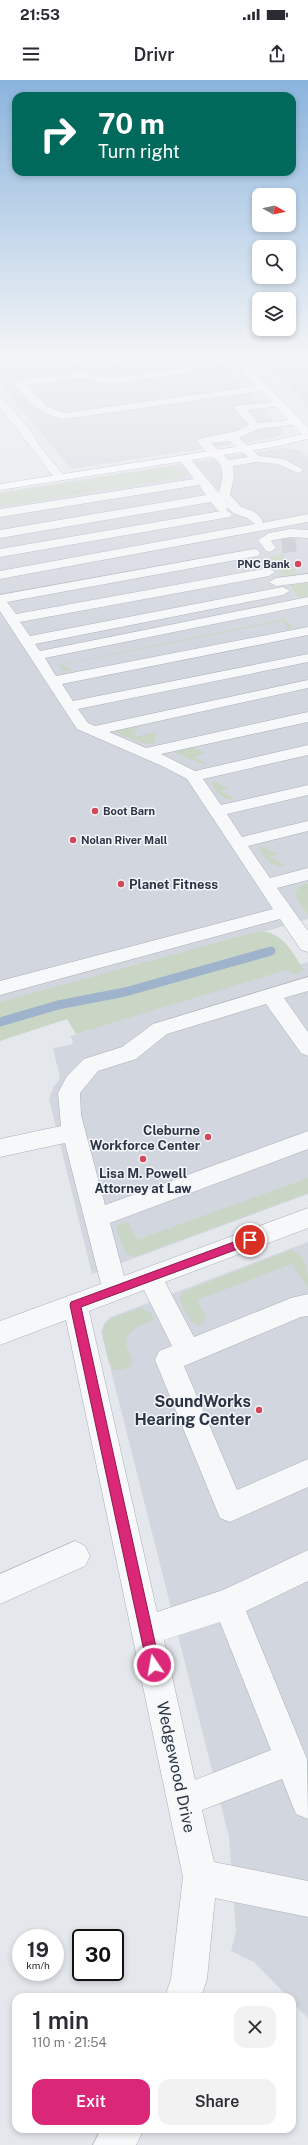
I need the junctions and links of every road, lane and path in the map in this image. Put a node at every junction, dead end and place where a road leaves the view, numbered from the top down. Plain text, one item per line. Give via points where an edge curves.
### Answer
1 (37, 449) edge
2 (210, 449) edge
3 (236, 449) edge
4 (245, 449) edge
5 (214, 453) junction
6 (184, 458) junction
7 (256, 459) junction
8 (226, 464) junction
9 (303, 470) edge
10 (60, 478) junction
11 (202, 481) junction
12 (308, 481) edge
13 (0, 487) edge
14 (219, 497) junction
15 (303, 507) dead end
16 (0, 513) edge
17 (308, 518) edge
18 (257, 521) junction
19 (308, 523) edge
20 (234, 527) junction
21 (0, 534) edge
22 (305, 540) tunnel mouth
23 (253, 551) junction
24 (0, 553) edge
25 (0, 575) edge
26 (308, 578) edge
27 (276, 582) junction
28 (0, 600) edge
29 (308, 601) edge
30 (12, 619) junction
31 (301, 619) edge
32 (27, 641) junction
33 (308, 658) edge
34 (38, 660) junction
35 (53, 681) junction
36 (308, 684) edge
37 (69, 706) junction
38 (308, 717) edge
39 (92, 731) junction
40 (308, 750) edge
41 (144, 753) junction
42 (193, 776) junction
43 (308, 790) edge
44 (217, 811) junction
45 (308, 826) edge
46 (238, 843) junction
47 (308, 874) edge
48 (265, 885) junction
49 (285, 912) junction
50 (308, 944) edge
51 (308, 984) edge
52 (0, 988) edge
53 (271, 995) junction
54 (308, 1048) edge
55 (74, 1133) junction
56 (308, 1140) edge
57 (0, 1148) edge
58 (97, 1218) junction
59 (308, 1219) edge
60 (150, 1277) junction
61 (115, 1290) junction
62 (75, 1305) junction
63 (308, 1305) edge
64 (0, 1333) edge
65 (188, 1352) junction
66 (308, 1473) edge
67 (75, 1556) dead end
68 (308, 1565) edge
69 (0, 1589) edge
70 (228, 1604) junction
71 (146, 1631) junction
72 (290, 1759) junction
73 (184, 1801) junction
74 (308, 1802) edge
75 (200, 1877) junction
76 (308, 1892) edge
77 (308, 1899) edge
78 (184, 1993) edge
79 (121, 2133) edge
80 (113, 2145) edge

1 - 10 street
2 - 5 street
3 - 5 main road
4 - 7 street
5 - 6 main road
5 - 8 street
6 - 10 main road
6 - 11 street
7 - 8 street
7 - 9 street via 280,461
8 - 14 street via 230,475
9 - 12 street
10 - 13 main road
11 - 14 street
11 - 16 street
14 - 18 street
14 - 20 street
14 - 21 street
15 - 18 street via 291,514
17 - 20 street
18 - 20 street
19 - 20 street
20 - 23 street
20 - 24 street
20 - 25 street
22 - 23 street via 301,533 270,536 264,540 276,547
23 - 27 street
23 - 28 street
26 - 27 street
27 - 30 street
27 - 31 street
27 - 32 street
28 - 30 street
29 - 31 street
30 - 32 street
31 - 34 street
31 - 35 street
32 - 34 street
33 - 37 street
34 - 35 street
35 - 37 street
36 - 39 street
37 - 39 street via 82,726
38 - 41 street
39 - 41 street
40 - 42 street
41 - 42 street
42 - 44 street
43 - 44 street
44 - 46 street
45 - 46 street
46 - 48 street
47 - 48 street
48 - 49 street
49 - 50 street
49 - 52 street
51 - 53 street
53 - 54 street
53 - 55 street via 160,1029 129,1052 90,1065 69,1093
55 - 57 street
55 - 58 street
56 - 58 street
58 - 61 street
59 - 60 street
60 - 61 street
60 - 65 street
61 - 62 street
62 - 64 street
62 - 71 street, Wedgewood Drive
63 - 65 street
65 - 66 street via 168,1360 230,1508
67 - 69 street
68 - 70 street
70 - 71 street
70 - 72 street
71 - 73 street, Wedgewood Drive
72 - 73 street
72 - 74 street
73 - 75 street, Wedgewood Drive
75 - 77 street
75 - 78 street, Wedgewood Drive via 189,1979
76 - 77 street
79 - 80 street

